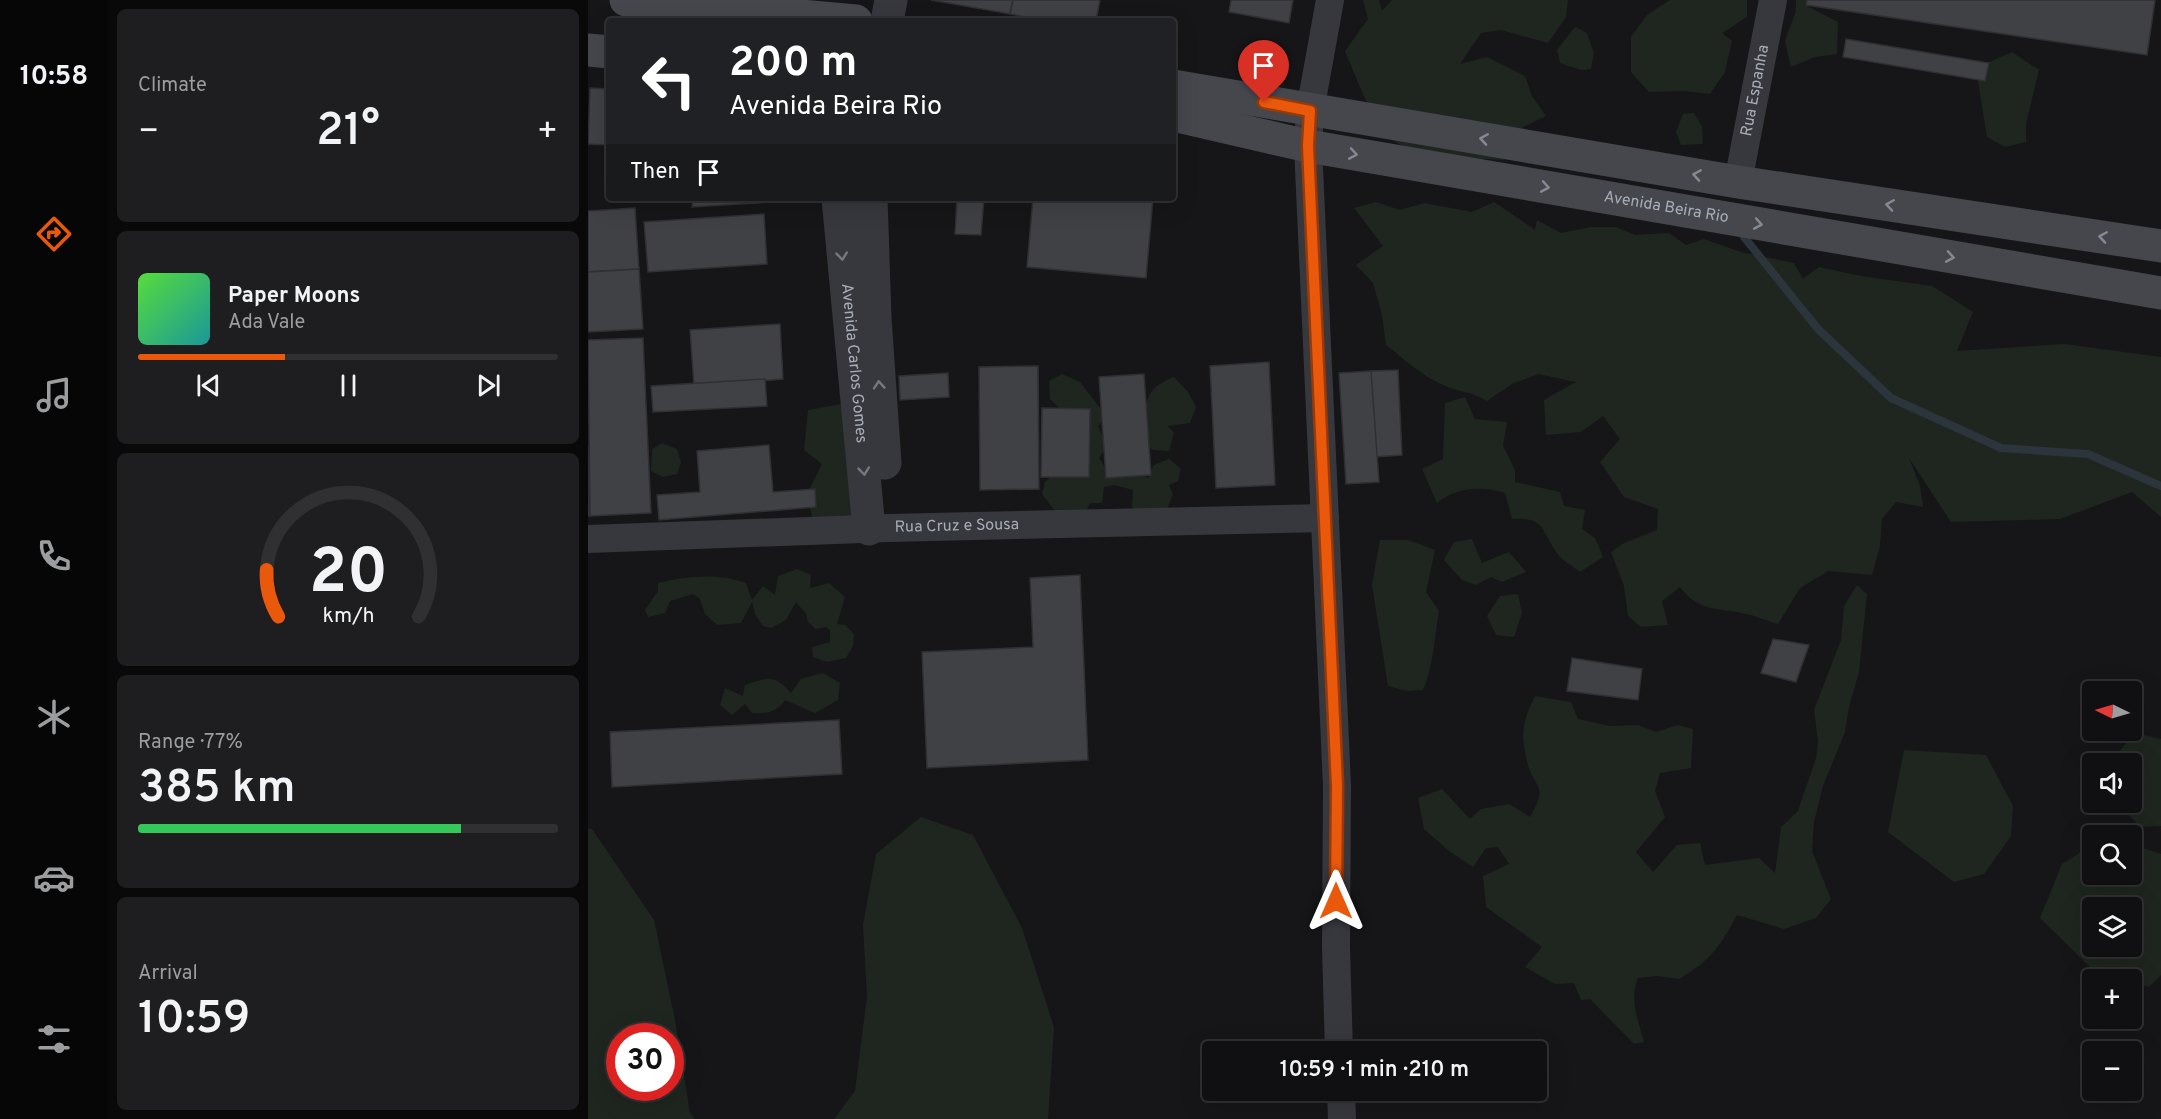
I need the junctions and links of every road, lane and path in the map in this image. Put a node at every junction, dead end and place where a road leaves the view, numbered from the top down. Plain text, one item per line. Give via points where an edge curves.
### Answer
1 (626, 0) edge
2 (891, 0) edge
3 (1330, 0) edge
4 (1773, 0) edge
5 (846, 15) edge
6 (887, 18) edge
7 (588, 50) edge
8 (606, 52) edge
9 (1176, 87) edge
10 (1310, 111) junction
11 (1176, 116) edge
12 (1308, 146) junction
13 (1738, 182) junction
14 (838, 201) edge
15 (872, 201) edge
16 (2161, 246) edge
17 (2161, 293) edge
18 (1325, 518) junction
19 (879, 528) junction
20 (588, 539) edge
21 (1339, 1041) edge
22 (1341, 1101) edge
23 (1342, 1119) edge

1 - 5 main road
2 - 6 street
3 - 10 street
4 - 13 street, Rua Espanha
7 - 8 main road
9 - 10 main road
10 - 12 street
13 -> 10 main road
11 - 12 main road, Avenida Beira Rio
12 -> 17 main road, Avenida Beira Rio
12 - 18 street
16 -> 13 main road
14 -> 19 street, Avenida Carlos Gomes
19 -> 15 street, Avenida Carlos Gomes
18 - 19 street, Rua Cruz e Sousa
18 - 21 street via 1337,786
19 - 20 street, Rua Cruz e Sousa
22 - 23 street

